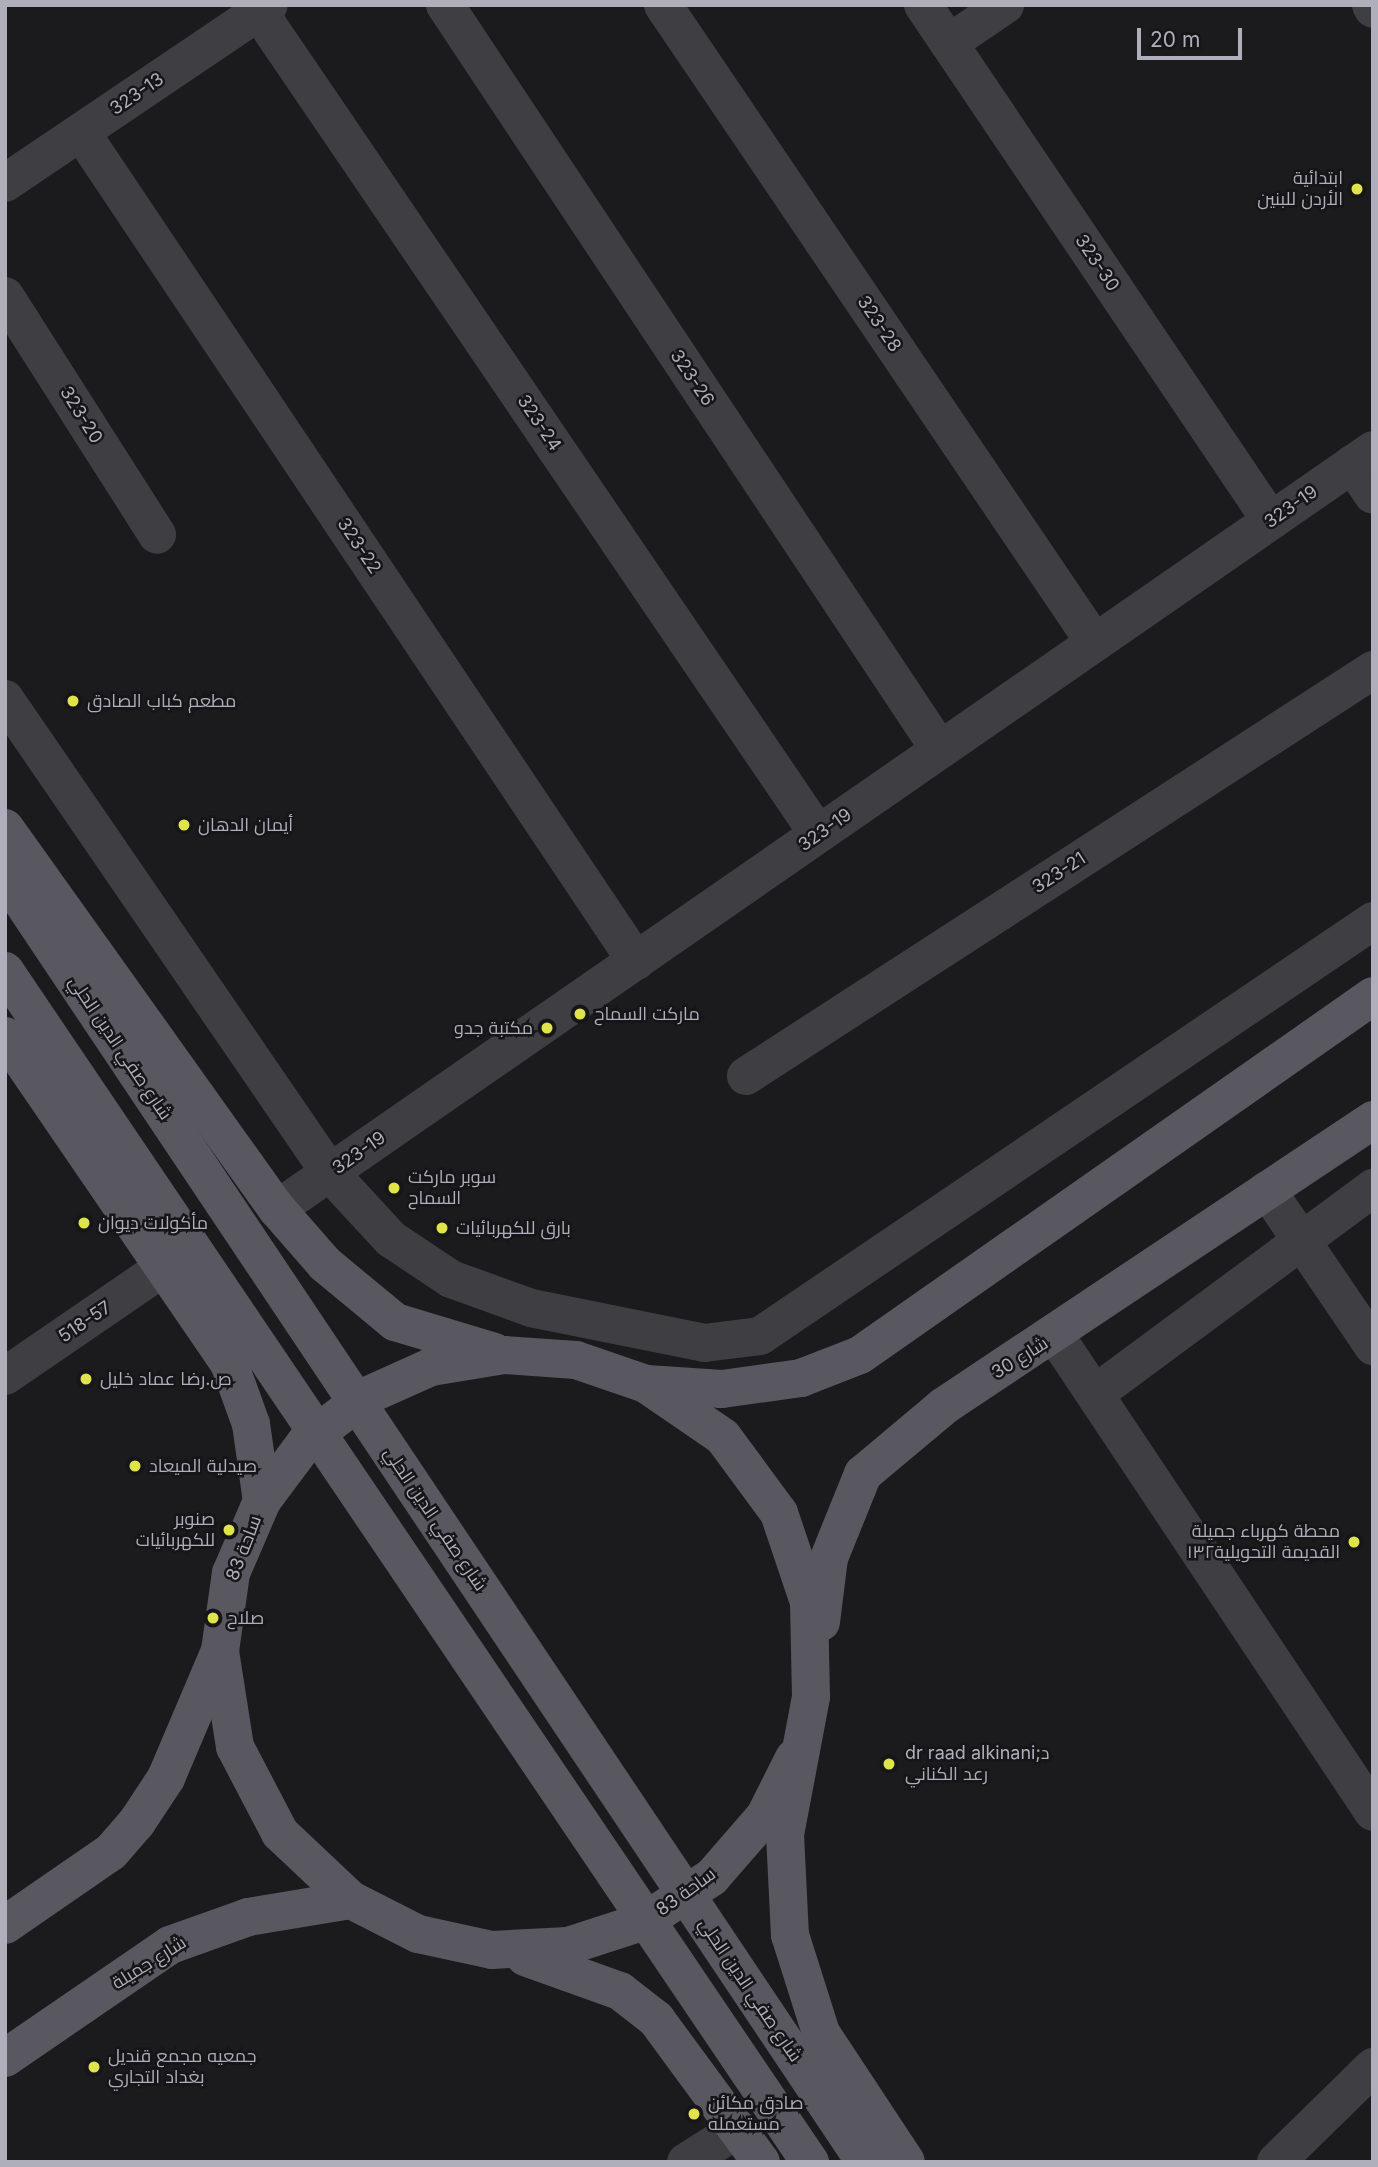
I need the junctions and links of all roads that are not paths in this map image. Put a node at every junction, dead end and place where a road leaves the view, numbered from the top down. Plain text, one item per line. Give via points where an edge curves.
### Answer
1 (445, 5) edge
2 (663, 5) edge
3 (923, 5) edge
4 (1005, 5) edge
5 (264, 8) edge
6 (949, 43) junction
7 (81, 132) junction
8 (5, 183) edge
9 (5, 296) edge
10 (1366, 470) edge
11 (1271, 521) junction
12 (157, 535) dead end
13 (1095, 643) junction
14 (1373, 670) edge
15 (5, 698) edge
16 (940, 750) junction
17 (5, 828) edge
18 (818, 835) junction
19 (5, 876) edge
20 (1373, 920) edge
21 (636, 961) junction
22 (5, 971) edge
23 (1373, 996) edge
24 (5, 1036) edge
25 (746, 1076) dead end
26 (1373, 1120) edge
27 (330, 1173) junction
28 (1373, 1188) edge
29 (1266, 1190) junction
30 (277, 1209) junction
31 (1301, 1238) junction
32 (164, 1267) junction
33 (1055, 1335) junction
34 (1373, 1346) edge
35 (504, 1355) junction
36 (5, 1376) edge
37 (646, 1384) junction
38 (1096, 1393) junction
39 (262, 1501) junction
40 (220, 1651) junction
41 (811, 1696) junction
42 (794, 1758) junction
43 (1373, 1812) edge
44 (351, 1900) junction
45 (5, 1925) edge
46 (492, 1950) junction
47 (5, 2058) edge
48 (1373, 2067) edge
49 (738, 2129) junction
50 (686, 2162) edge
51 (761, 2162) edge
52 (810, 2162) edge
53 (865, 2162) edge
54 (906, 2162) edge
55 (1276, 2162) edge

1 - 16 street, 323-26
2 - 13 street, 323-28
3 - 6 street, 323-30
4 - 6 street
5 - 7 street, 323-13
5 - 18 street, 323-24
6 - 11 street, 323-30
7 - 8 street, 323-13
7 - 21 street, 323-22
9 - 12 street, 323-20
10 - 11 street, 323-19
11 - 13 street, 323-19
13 - 16 street, 323-19
14 - 25 street, 323-21
15 - 27 street
16 - 18 street, 323-19
17 - 30 main road
18 - 21 street, 323-19
19 - 53 main road, شارع صفي الدين الحلي, bridge
20 - 27 street via 760,1336 704,1343 531,1308 451,1279 391,1239
21 - 27 street, 323-19
22 - 52 main road, bridge
23 - 37 main road via 860,1355 801,1378 736,1388
24 - 32 main road
26 - 29 main road, شارع 30
27 - 30 street, 323-19
28 - 31 street
29 - 31 street
29 - 33 main road, شارع 30
30 - 35 main road via 325,1264 395,1322
31 - 34 street
31 - 38 street
32 - 36 street, 518-57
32 - 39 main road via 229,1363 251,1424
33 - 38 street
33 - 41 main road, شارع 30 via 944,1406 863,1474 829,1558
35 - 37 main road, ساحة 83 via 576,1360
35 - 39 main road, ساحة 83 via 431,1367 365,1397 306,1442
37 - 41 main road, ساحة 83 via 723,1437 779,1513 809,1602
38 - 43 street
39 - 40 main road, ساحة 83 via 231,1573
40 - 44 main road, ساحة 83 via 235,1747 280,1833
40 - 45 main road via 166,1778 137,1822 111,1852
41 - 42 main road, ساحة 83
42 - 46 main road, ساحة 83 via 765,1816 712,1877 645,1922 568,1946
42 - 54 main road via 783,1877 803,1986 843,2072
44 - 46 main road, ساحة 83 via 418,1934
44 - 47 main road, شارع جميلة via 248,1917 170,1945
46 - 49 main road via 557,1965 620,1991 656,2019
48 - 55 street
49 - 50 street
49 - 51 main road

